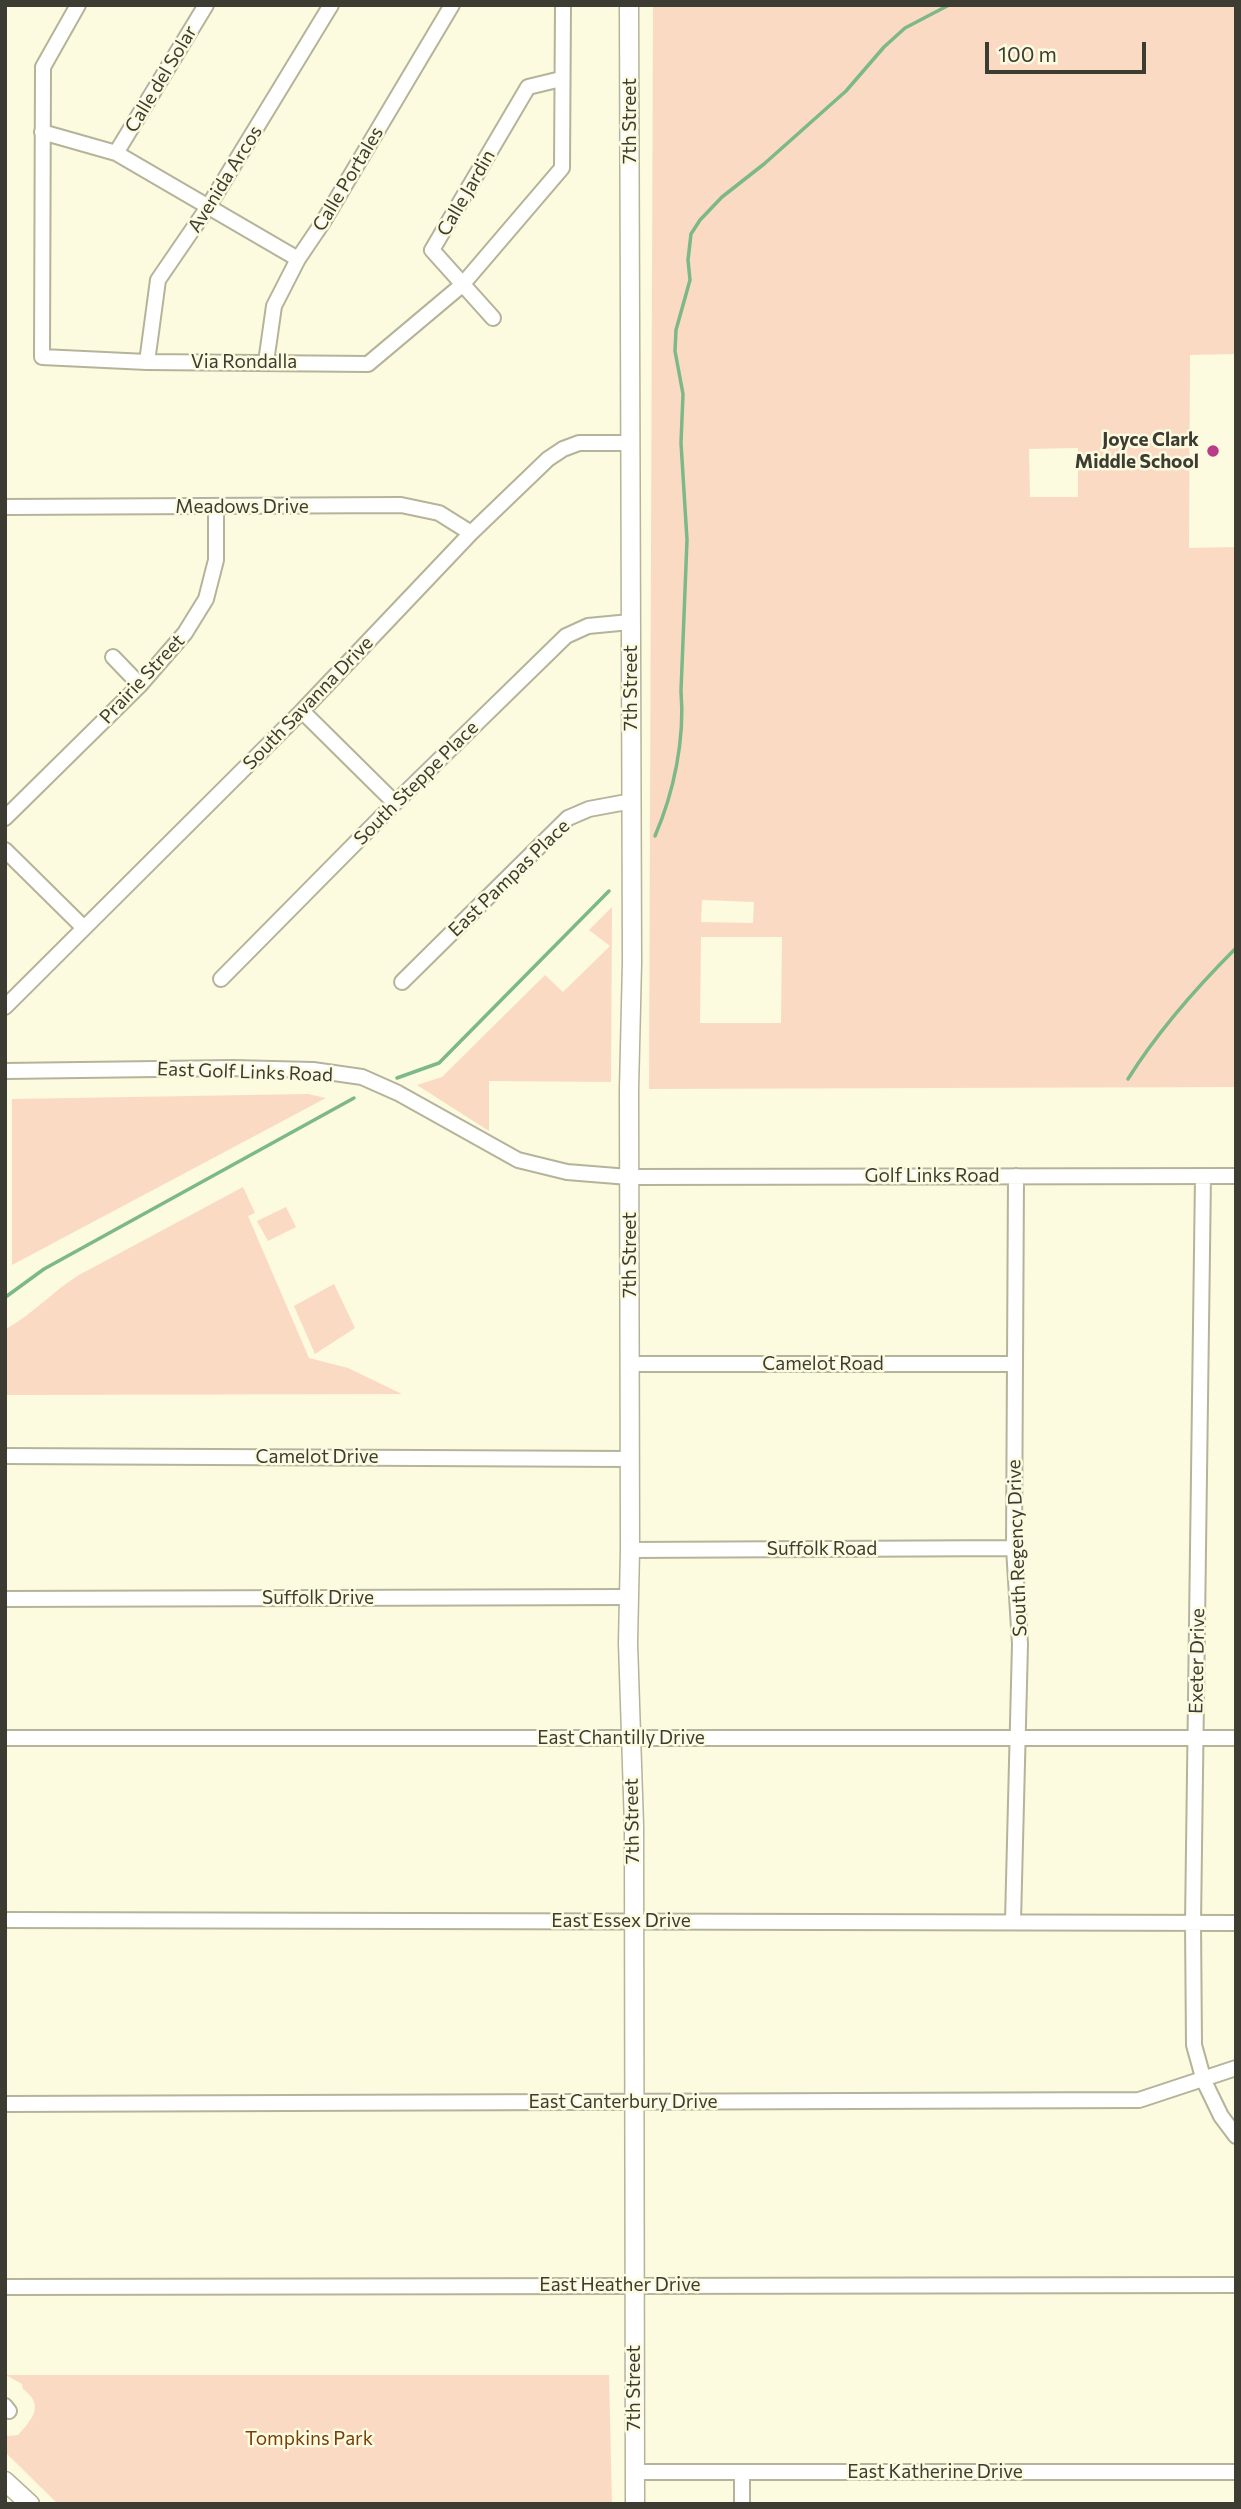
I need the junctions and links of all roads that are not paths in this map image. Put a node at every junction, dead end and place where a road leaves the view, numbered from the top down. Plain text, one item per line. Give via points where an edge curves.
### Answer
1 (78, 5) edge
2 (206, 5) edge
3 (331, 5) edge
4 (452, 5) edge
5 (563, 5) edge
6 (629, 5) edge
7 (561, 79) junction
8 (42, 132) junction
9 (116, 153) junction
10 (208, 208) junction
11 (298, 259) junction
12 (462, 285) junction
13 (493, 318) dead end
14 (147, 362) junction
15 (266, 362) junction
16 (631, 443) junction
17 (5, 507) edge
18 (216, 507) junction
19 (471, 533) junction
20 (630, 622) junction
21 (113, 657) dead end
22 (141, 685) junction
23 (302, 712) junction
24 (632, 801) junction
25 (395, 803) junction
26 (5, 818) edge
27 (5, 850) edge
28 (84, 928) junction
29 (221, 979) dead end
30 (402, 982) dead end
31 (5, 1007) edge
32 (5, 1071) edge
33 (1016, 1176) junction
34 (1203, 1176) junction
35 (1236, 1176) edge
36 (629, 1177) junction
37 (630, 1364) junction
38 (1015, 1364) junction
39 (5, 1456) edge
40 (629, 1459) junction
41 (1014, 1548) junction
42 (631, 1550) junction
43 (630, 1597) junction
44 (5, 1599) edge
45 (5, 1738) edge
46 (629, 1738) junction
47 (1196, 1738) junction
48 (1236, 1738) edge
49 (1018, 1739) junction
50 (5, 1920) edge
51 (634, 1921) junction
52 (1013, 1921) junction
53 (1193, 1923) junction
54 (1236, 1923) edge
55 (1236, 2068) edge
56 (1204, 2081) junction
57 (634, 2102) junction
58 (5, 2104) edge
59 (1236, 2136) edge
60 (634, 2285) junction
61 (1236, 2285) edge
62 (5, 2287) edge
63 (635, 2472) junction
64 (742, 2472) junction
65 (1236, 2472) edge
66 (5, 2481) edge
67 (30, 2504) edge
68 (635, 2504) edge
69 (742, 2504) edge

1 - 8 street, Via Rondalla via 43,67
2 - 9 street, Calle del Solar
3 - 10 street, Avenida Arcos
4 - 11 street, Calle Portales
5 - 7 street, Via Rondalla
6 - 16 main road, 7th Street
7 - 12 street, Via Rondalla via 562,167
7 - 12 street, Calle Jardin via 528,87 432,250
8 - 9 street
8 - 14 street, Via Rondalla via 43,357
9 - 10 street
10 - 11 street
10 - 14 street, Avenida Arcos via 158,280
11 - 15 street, Calle Portales via 274,306
12 - 13 street, Calle Jardin
12 - 15 street, Via Rondalla via 369,364
14 - 15 street, Via Rondalla
16 - 19 street, South Savanna Drive via 579,443 563,449
16 - 20 main road, 7th Street
17 - 18 street, Meadows Drive
18 - 19 street, Meadows Drive via 401,505 439,513
18 - 22 street, Prairie Street via 216,560 206,599 185,633
19 - 23 street, South Savanna Drive
20 - 24 main road, 7th Street
20 - 25 street, South Steppe Place via 588,626 566,636
21 - 22 street
22 - 26 street, Prairie Street
23 - 25 street
23 - 28 street, South Savanna Drive
24 - 30 street, East Pampas Place via 568,818
24 - 36 main road, 7th Street
25 - 29 street, South Steppe Place
27 - 28 street
28 - 31 street, South Savanna Drive
32 - 36 street, East Golf Links Road via 233,1068 313,1070 362,1077 518,1160 567,1172
33 - 34 street, Golf Links Road
33 - 36 street, Golf Links Road
33 - 38 street, South Regency Drive
34 - 35 street, Golf Links Road
34 - 47 street, Exeter Drive
36 - 37 main road, 7th Street
37 - 38 street, Camelot Road
37 - 40 main road, 7th Street
38 - 41 street, South Regency Drive
39 - 40 street, Camelot Drive
40 - 42 main road, 7th Street
41 - 42 street, Suffolk Road
41 - 49 street, South Regency Drive via 1020,1644
42 - 43 main road, 7th Street
43 - 44 street, Suffolk Drive
43 - 46 main road, 7th Street
45 - 46 street, East Chantilly Drive
46 - 49 street, East Chantilly Drive
46 - 51 main road, 7th Street
47 - 48 street, East Chantilly Drive
47 - 49 street, East Chantilly Drive
47 - 53 street, Exeter Drive
49 - 52 street, South Regency Drive
50 - 51 street, East Essex Drive
51 - 52 street, East Essex Drive
51 - 57 main road, 7th Street
52 - 53 street, East Essex Drive
53 - 54 street, East Essex Drive
53 - 56 street, Exeter Drive via 1194,2045
55 - 56 street, East Canterbury Drive
56 - 57 street, East Canterbury Drive via 1139,2100
56 - 59 street, Exeter Drive
57 - 58 street, East Canterbury Drive
57 - 60 main road, 7th Street
60 - 61 street, East Heather Drive
60 - 62 street, East Heather Drive
60 - 63 main road, 7th Street
63 - 64 street, East Katherine Drive
63 - 68 main road, 7th Street
64 - 65 street, East Katherine Drive
64 - 69 street
66 - 67 main road

